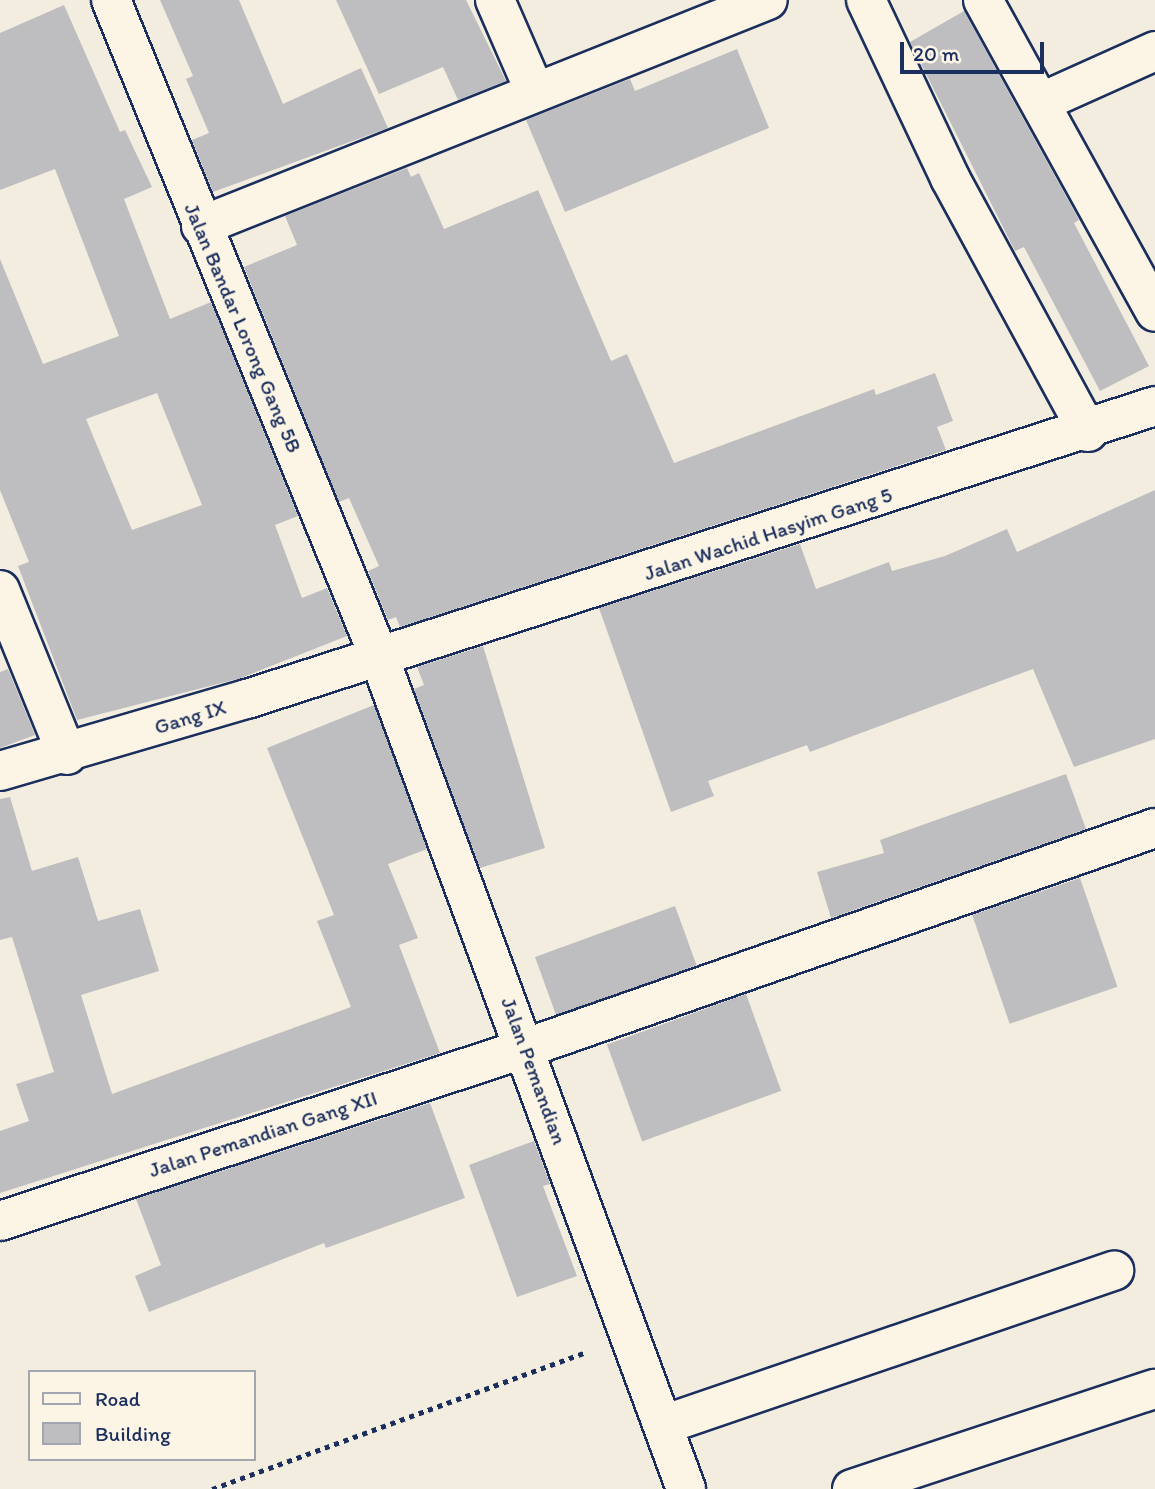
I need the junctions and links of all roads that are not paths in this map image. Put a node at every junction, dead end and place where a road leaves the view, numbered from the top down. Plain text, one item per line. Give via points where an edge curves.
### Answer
1 (111, 0) edge
2 (495, 0) edge
3 (768, 0) edge
4 (866, 0) edge
5 (983, 0) edge
6 (1155, 51) edge
7 (535, 92) junction
8 (1044, 101) junction
9 (201, 226) junction
10 (1155, 312) edge
11 (1155, 406) edge
12 (1088, 432) junction
13 (0, 590) edge
14 (378, 654) junction
15 (67, 755) junction
16 (0, 771) edge
17 (1155, 828) edge
18 (526, 1048) junction
19 (0, 1221) edge
20 (1114, 1270) dead end
21 (1155, 1389) edge
22 (663, 1425) junction
23 (685, 1489) edge
24 (852, 1489) edge

1 - 9 street, Jalan Bandar Lorong Gang 5B
2 - 7 street
3 - 7 street
4 - 12 street via 950,178
5 - 8 street
6 - 8 street
7 - 9 street
8 - 10 street
9 - 14 street, Jalan Bandar Lorong Gang 5B
11 - 12 street, Jalan Wachid Hasyim Gang 5
12 - 14 street, Jalan Wachid Hasyim Gang 5
13 - 15 street
14 - 15 street, Gang IX
14 - 18 street, Jalan Pemandian
15 - 16 street, Gang IX
17 - 18 street, Jalan Pemandian Gang XII
18 - 19 street, Jalan Pemandian Gang XII
18 - 22 street, Jalan Pemandian
20 - 22 street
21 - 24 street
22 - 23 street, Jalan Pemandian

